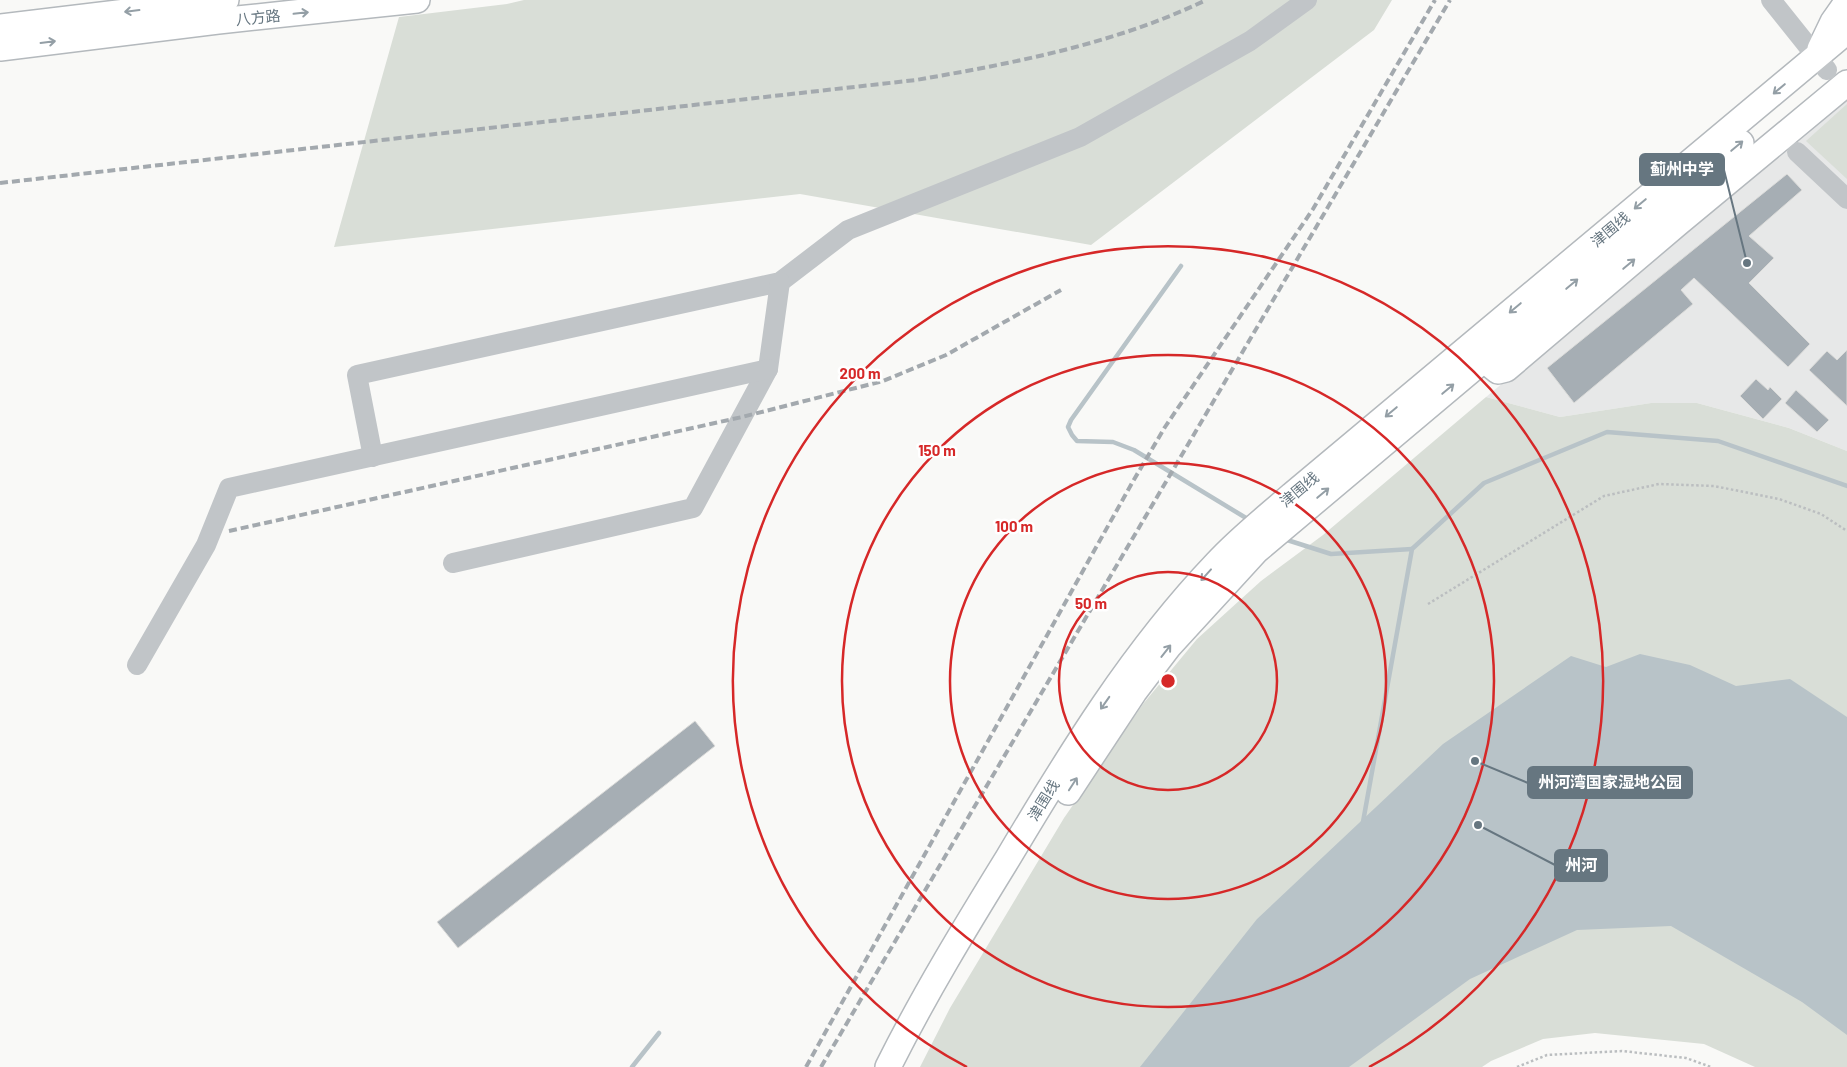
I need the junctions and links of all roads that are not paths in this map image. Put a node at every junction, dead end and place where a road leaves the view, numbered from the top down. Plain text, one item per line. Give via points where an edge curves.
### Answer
1 (417, 0) edge
2 (1307, 0) edge
3 (1771, 0) edge
4 (1847, 2) edge
5 (210, 7) edge
6 (1847, 19) edge
7 (0, 27) edge
8 (1847, 31) edge
9 (0, 48) edge
10 (1847, 52) edge
11 (1821, 64) junction
12 (1847, 83) edge
13 (1797, 152) dead end
14 (1847, 199) edge
15 (780, 282) junction
16 (1483, 359) junction
17 (768, 369) junction
18 (373, 457) junction
19 (1278, 520) junction
20 (1248, 546) junction
21 (453, 563) dead end
22 (137, 665) dead end
23 (888, 1067) edge
24 (906, 1067) edge

5 -> 1 main road, 八方路
2 - 15 street via 1250,41 1080,136 848,230
3 - 11 street
4 - 11 main road via 1832,22
5 -> 7 main road
9 -> 5 main road
6 - 11 main road
8 - 11 main road, 津围线
10 - 11 main road, 津围线
16 -> 11 main road, 津围线
11 -> 19 main road, 津围线
16 -> 12 main road via 1498,371 1506,369
13 - 14 street
15 - 17 street
15 - 18 street via 357,375
19 -> 16 main road, 津围线
17 - 18 street
17 - 21 street via 693,508
18 - 22 street via 228,488 206,545
19 - 20 main road, 津围线
20 -> 23 main road, 津围线 via 1218,562 1136,659 1087,730 978,907
24 -> 20 main road, 津围线 via 984,925 1104,736 1134,692

